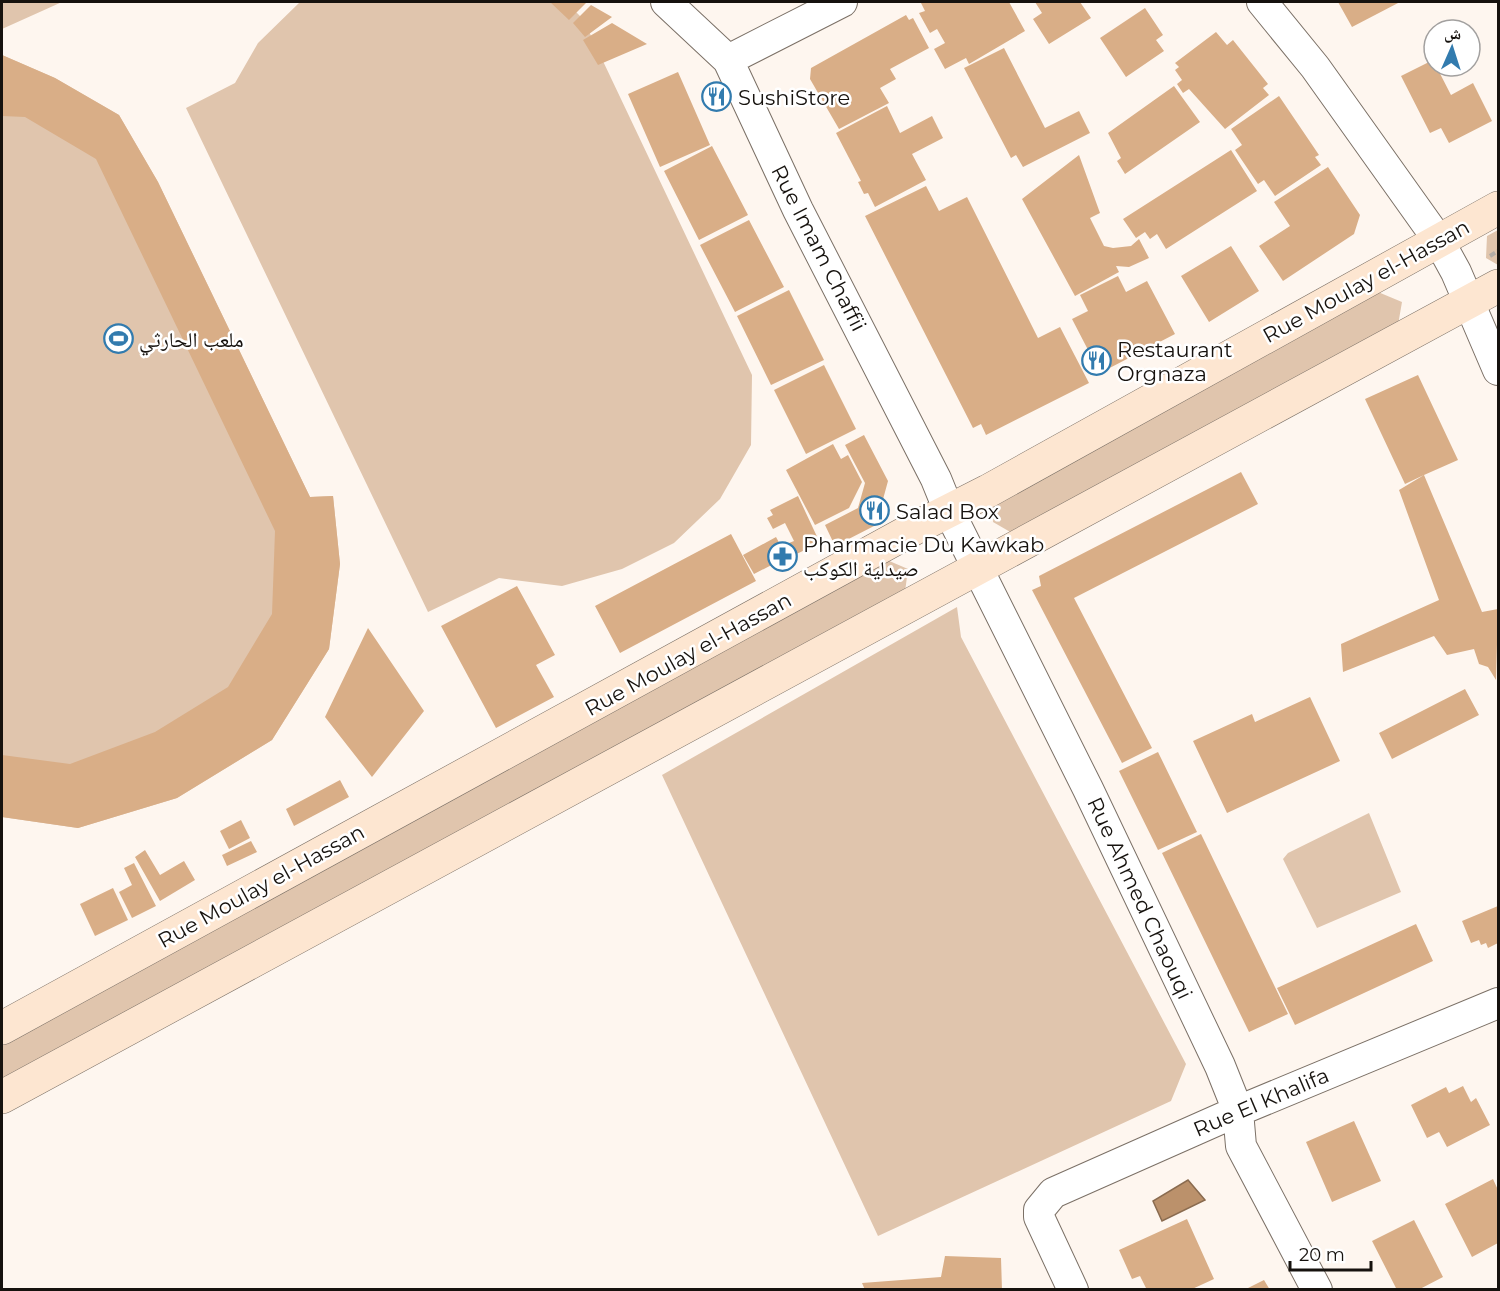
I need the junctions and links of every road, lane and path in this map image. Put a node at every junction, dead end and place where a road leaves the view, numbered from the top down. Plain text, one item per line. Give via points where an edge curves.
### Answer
1 (666, 2) edge
2 (842, 2) edge
3 (1262, 2) edge
4 (728, 60) junction
5 (1498, 208) edge
6 (1439, 241) junction
7 (1498, 286) edge
8 (1468, 304) junction
9 (1498, 370) edge
10 (949, 511) junction
11 (978, 567) junction
12 (1496, 1008) edge
13 (2, 1028) edge
14 (2, 1097) edge
15 (1238, 1111) junction
16 (1072, 1290) edge
17 (1317, 1290) edge

1 - 4 street, Rue Imam Chaffii
2 - 4 street
3 - 6 street via 1315,67
4 - 10 street, Rue Imam Chaffii via 798,210
5 - 6 street, Rue Moulay el-Hassan
6 - 8 street
6 - 10 street, Rue Moulay el-Hassan
7 - 8 street
8 - 9 street
8 - 11 street
10 - 11 street, Rue Ahmed Chaouqi
10 - 13 street, Rue Moulay el-Hassan
11 - 14 street
11 - 15 street, Rue Ahmed Chaouqi via 1088,789
12 - 15 street, Rue El Khalifa
15 - 16 street, Rue El Khalifa via 1053,1193 1039,1210 1039,1217
15 - 17 street, Rue Ahmed Chaouqi via 1241,1146

